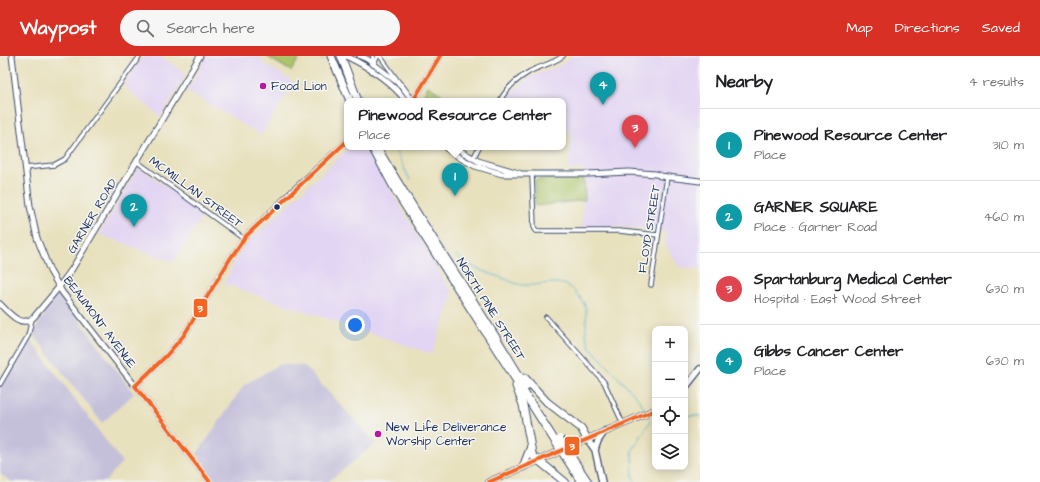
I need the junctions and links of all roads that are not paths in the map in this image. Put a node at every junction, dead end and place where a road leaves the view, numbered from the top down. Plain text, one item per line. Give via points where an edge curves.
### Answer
1 (12, 56) edge
2 (140, 56) edge
3 (200, 56) edge
4 (331, 56) edge
5 (341, 56) edge
6 (346, 56) edge
7 (373, 56) edge
8 (379, 56) edge
9 (440, 56) edge
10 (563, 56) edge
11 (364, 57) edge
12 (372, 65) junction
13 (391, 71) junction
14 (384, 72) junction
15 (401, 85) junction
16 (349, 98) edge
17 (357, 98) edge
18 (403, 98) edge
19 (411, 98) edge
20 (415, 98) edge
21 (502, 98) edge
22 (344, 145) edge
23 (374, 150) edge
24 (379, 150) edge
25 (449, 150) edge
26 (458, 150) edge
27 (478, 150) edge
28 (136, 161) junction
29 (472, 162) junction
30 (25, 168) junction
31 (532, 175) junction
32 (664, 177) junction
33 (700, 181) edge
34 (658, 235) junction
35 (244, 239) junction
36 (651, 285) dead end
37 (59, 287) junction
38 (0, 304) edge
39 (546, 316) dead end
40 (32, 319) junction
41 (506, 359) junction
42 (700, 369) edge
43 (0, 384) edge
44 (688, 384) edge
45 (135, 386) junction
46 (652, 411) edge
47 (623, 424) junction
48 (606, 431) junction
49 (587, 439) junction
50 (530, 450) junction
51 (595, 450) junction
52 (570, 459) junction
53 (539, 460) junction
54 (523, 467) junction
55 (210, 482) edge
56 (489, 482) edge
57 (565, 482) edge
58 (581, 482) edge
59 (588, 482) edge
60 (602, 482) edge

1 - 30 street, BEAUMONT AVENUE
2 - 30 street via 64,159 54,165
3 - 28 street, GARNER ROAD
4 - 16 highway
5 - 17 highway
6 - 12 street
7 - 12 street
8 - 12 street
8 - 13 street
9 - 20 street
10 - 21 street via 524,75
11 - 12 street
12 - 14 street
12 - 18 street
13 - 14 street
13 - 15 street
14 - 15 street
15 - 19 street
22 - 35 street
23 - 41 highway, NORTH PINE STREET via 397,193
24 - 41 highway, NORTH PINE STREET
25 - 29 street
26 - 29 street
27 - 29 street
28 - 35 street, MCMILLAN STREET
28 - 37 street, GARNER ROAD
29 - 31 street
30 - 37 street, BEAUMONT AVENUE via 37,238
31 - 32 street via 621,172
31 - 34 street via 536,231 619,231
32 - 33 street
32 - 34 street, FLOYD STREET
34 - 36 street, FLOYD STREET
35 - 45 street via 180,340
37 - 40 street, GARNER ROAD
37 - 45 street, BEAUMONT AVENUE
38 - 40 street via 17,320
39 - 47 street via 604,382
40 - 43 street, GARNER ROAD via 28,336
41 - 49 highway via 555,409 581,428
41 - 50 highway via 523,405
41 - 52 highway, NORTH PINE STREET, bridge
42 - 44 main road
45 - 55 street, BEAUMONT AVENUE
46 - 47 main road
47 - 48 main road
48 - 49 main road
48 - 51 main road
49 - 51 main road
49 - 53 main road
50 - 53 highway
50 - 54 highway
51 - 60 main road
52 - 58 highway, NORTH PINE STREET
52 - 59 highway, NORTH PINE STREET
53 - 54 main road
53 - 57 highway
54 - 56 main road

